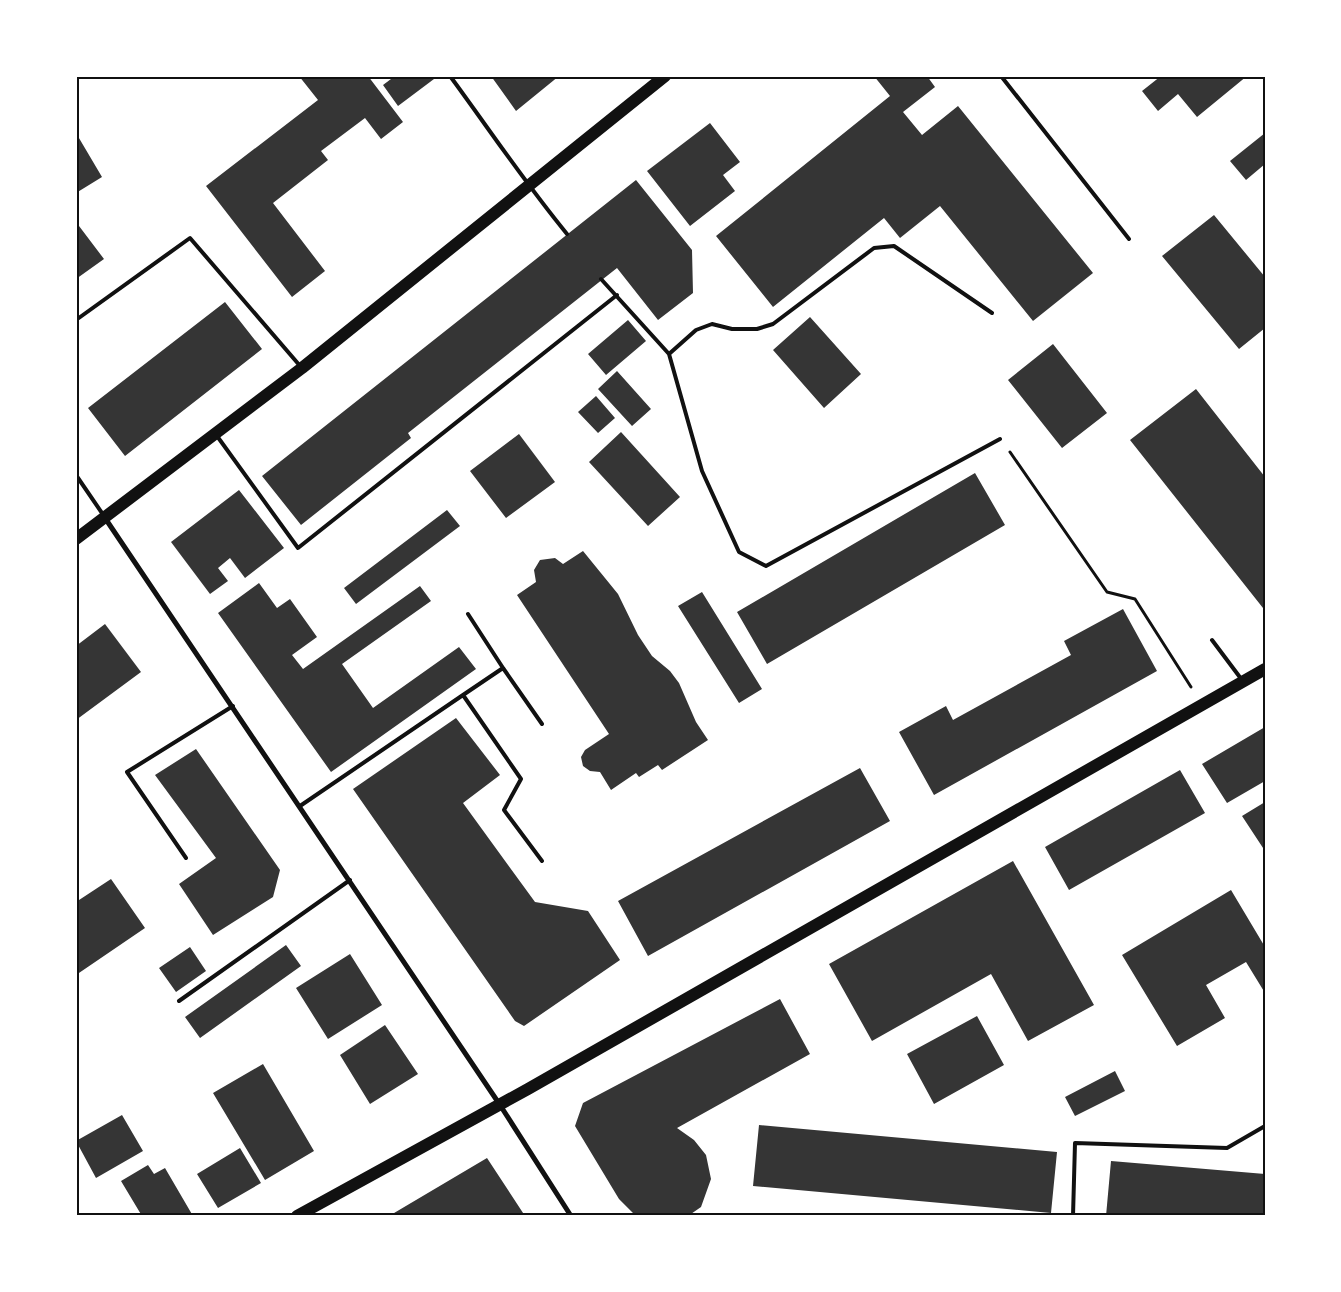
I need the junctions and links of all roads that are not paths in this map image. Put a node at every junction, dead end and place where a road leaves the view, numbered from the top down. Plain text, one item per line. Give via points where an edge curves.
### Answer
1 (450, 76) edge
2 (665, 76) edge
3 (1001, 76) edge
4 (528, 186) junction
5 (567, 234) dead end
6 (1129, 239) dead end
7 (602, 279) dead end
8 (617, 295) junction
9 (992, 313) dead end
10 (76, 320) edge
11 (669, 354) junction
12 (302, 368) junction
13 (216, 434) junction
14 (1000, 439) road end
15 (76, 475) edge
16 (105, 518) junction
17 (76, 539) edge
18 (468, 614) dead end
19 (1212, 640) dead end
20 (503, 668) junction
21 (1265, 670) edge
22 (1243, 682) junction
23 (463, 695) junction
24 (233, 706) junction
25 (542, 724) dead end
26 (300, 806) junction
27 (186, 858) dead end
28 (542, 861) dead end
29 (350, 880) junction
30 (179, 1001) dead end
31 (500, 1105) junction
32 (1265, 1126) edge
33 (297, 1216) edge
34 (571, 1216) edge
35 (1073, 1216) edge

1 - 4 lane
2 - 4 main road
3 - 6 lane
4 - 5 lane
4 - 12 main road
7 - 8 lane
8 - 11 lane
8 - 13 lane via 298,548
9 - 11 lane via 894,246 874,248 774,324 757,329 732,329 712,324 696,330
10 - 12 lane via 190,238
11 - 14 lane via 702,471 738,552 766,566
12 - 13 main road
13 - 16 main road
15 - 16 lane
16 - 17 main road
16 - 24 street
18 - 20 lane
19 - 22 lane
20 - 23 lane
20 - 25 lane
21 - 22 main road
22 - 31 main road
23 - 26 lane
23 - 28 lane via 521,779 504,810
24 - 26 street
24 - 27 lane via 127,772
26 - 29 street
29 - 30 lane
29 - 31 street
31 - 33 main road
31 - 34 street
32 - 35 lane via 1227,1148 1075,1143

